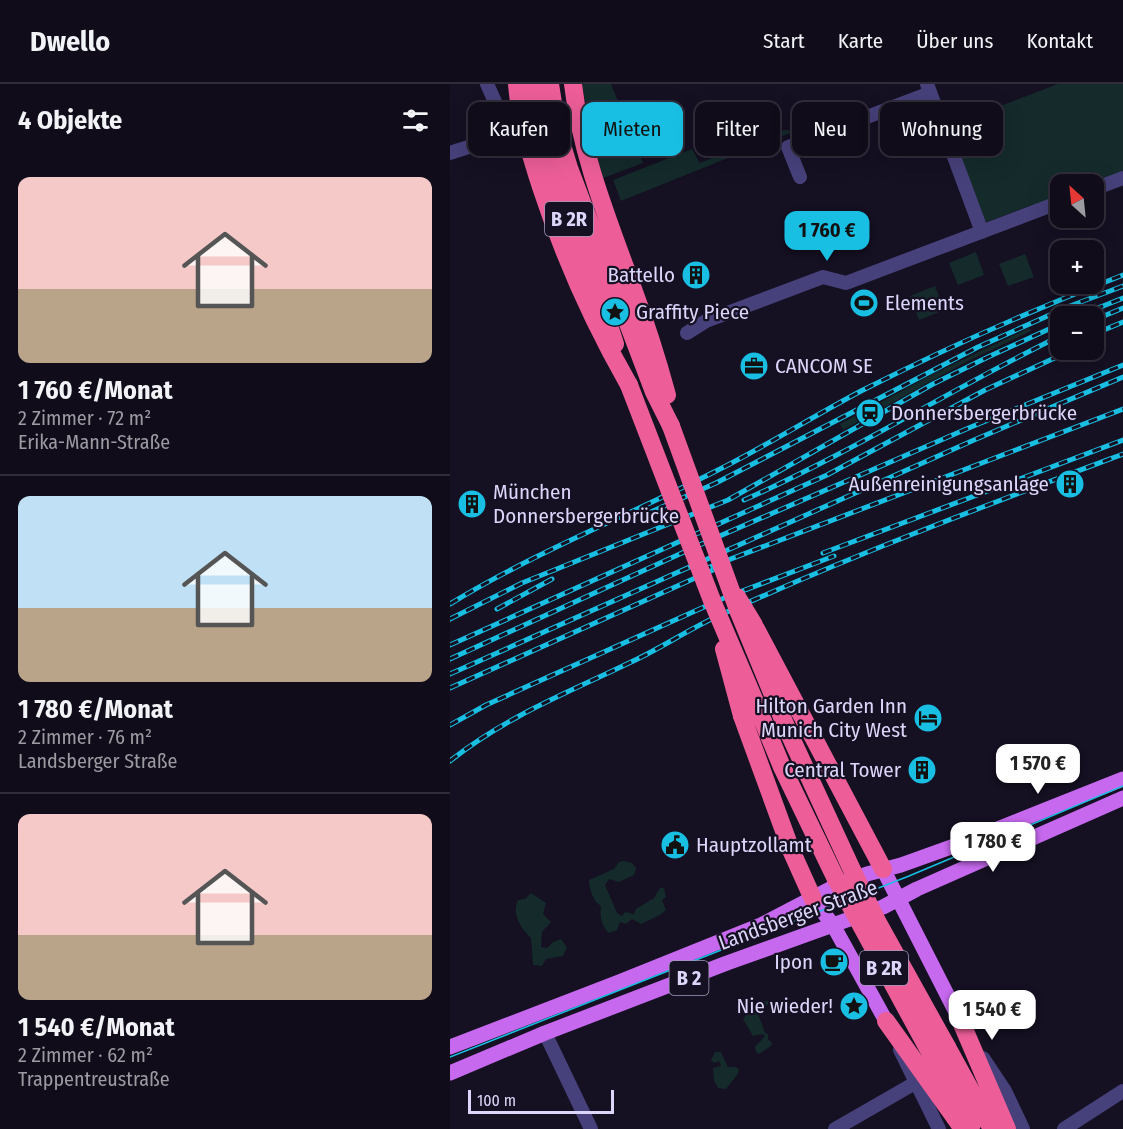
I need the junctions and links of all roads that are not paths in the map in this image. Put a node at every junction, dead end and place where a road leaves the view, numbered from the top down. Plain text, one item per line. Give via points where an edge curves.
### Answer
1 (487, 84) edge
2 (517, 84) edge
3 (533, 84) edge
4 (550, 84) edge
5 (573, 84) edge
6 (929, 88) edge
7 (450, 153) edge
8 (800, 177) dead end
9 (1123, 178) edge
10 (1104, 185) edge
11 (1050, 206) edge
12 (982, 232) junction
13 (687, 333) dead end
14 (629, 385) junction
15 (671, 426) junction
16 (729, 583) junction
17 (713, 603) junction
18 (1123, 779) edge
19 (1123, 798) edge
20 (883, 869) junction
21 (813, 899) junction
22 (898, 899) junction
23 (833, 926) junction
24 (886, 1021) junction
25 (962, 1024) junction
26 (545, 1033) junction
27 (450, 1047) edge
28 (940, 1051) junction
29 (450, 1072) edge
30 (915, 1083) junction
31 (1123, 1091) edge
32 (591, 1129) edge
33 (835, 1129) edge
34 (939, 1129) edge
35 (963, 1129) edge
36 (975, 1129) edge
37 (992, 1129) edge
38 (1007, 1129) edge
39 (1023, 1129) edge
40 (1064, 1129) edge

1 - 7 street via 503,120 500,130 494,137
2 - 14 highway via 529,148 545,198 581,293
3 - 14 highway, B 2R via 553,174
4 - 15 highway, B 2R via 557,129 569,168 654,392
5 - 15 highway via 594,181 646,324
6 - 8 street via 788,147
6 - 12 street
9 - 10 street
11 - 12 street
12 - 13 street via 846,283 823,278 706,321
14 - 17 highway, B 2R, bridge
15 - 16 highway, B 2R, bridge
16 - 20 highway, bridge
16 - 28 highway, B 2R, bridge via 756,657 831,827
17 - 21 highway, bridge via 742,716
17 - 28 highway, B 2R, bridge via 807,819 859,923
18 - 20 main road, Landsberger Straße via 965,842
19 - 22 main road, Landsberger Straße
20 - 21 main road, Landsberger Straße / B 2
20 - 22 main road
21 - 23 main road
21 - 27 main road, Landsberger Straße / B 2 via 761,925
22 - 23 main road, Landsberger Straße
22 - 25 main road
23 - 24 main road
23 - 26 main road, Landsberger Straße / B 2
24 - 30 street
24 - 35 highway
25 - 38 highway
25 - 39 street via 1005,1091
26 - 29 main road, Landsberger Straße / B 2
26 - 32 street
28 - 36 highway, B 2R
28 - 37 highway, B 2R
30 - 33 street
30 - 34 street
31 - 40 street

